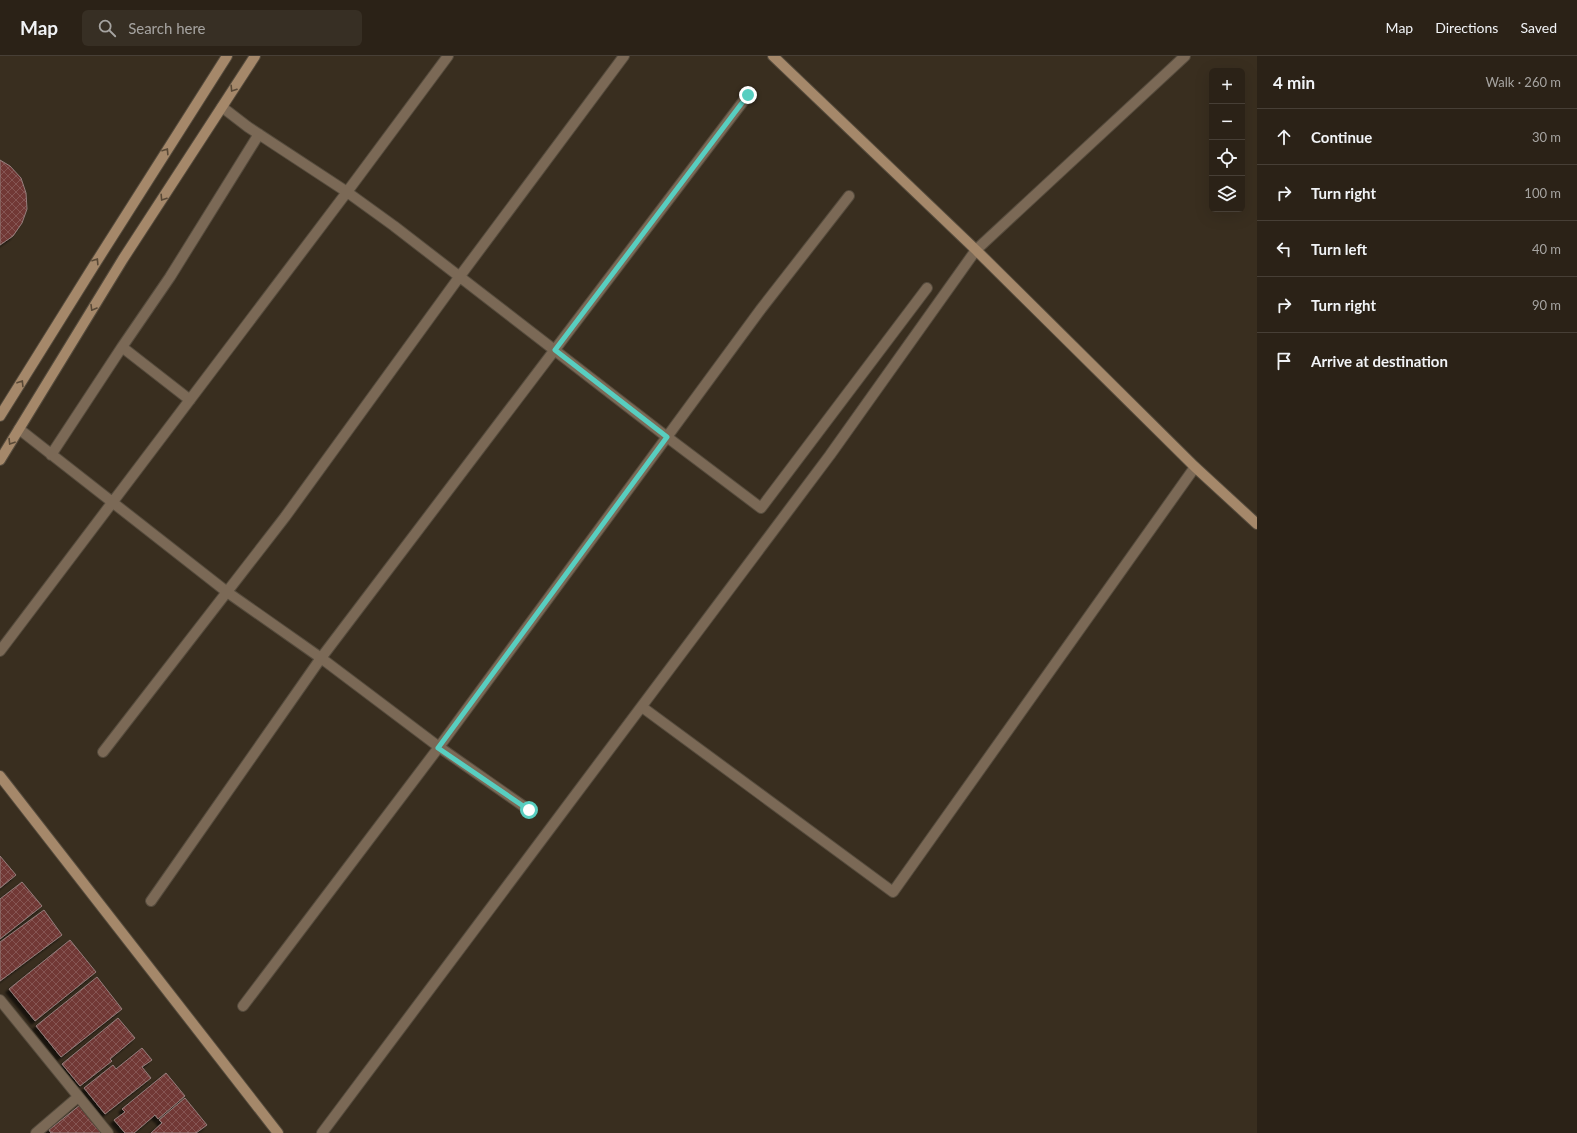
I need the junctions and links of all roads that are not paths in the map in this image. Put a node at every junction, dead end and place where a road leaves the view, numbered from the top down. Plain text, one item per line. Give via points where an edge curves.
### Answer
1 (227, 56) edge
2 (255, 56) edge
3 (448, 56) edge
4 (624, 56) edge
5 (773, 56) edge
6 (1185, 56) edge
7 (748, 95) dead end
8 (222, 107) junction
9 (260, 134) junction
10 (347, 192) junction
11 (849, 196) dead end
12 (976, 250) junction
13 (460, 276) junction
14 (927, 288) dead end
15 (122, 347) junction
16 (555, 350) junction
17 (190, 400) junction
18 (0, 416) edge
19 (19, 429) junction
20 (667, 437) junction
21 (51, 455) junction
22 (0, 460) edge
23 (1195, 467) junction
24 (112, 503) junction
25 (1257, 524) edge
26 (227, 592) junction
27 (0, 651) edge
28 (321, 658) junction
29 (642, 707) junction
30 (438, 748) junction
31 (102, 752) dead end
32 (0, 776) edge
33 (529, 810) dead end
34 (151, 901) dead end
35 (0, 1000) edge
36 (243, 1006) dead end
37 (78, 1098) junction
38 (36, 1133) edge
39 (108, 1133) edge
40 (278, 1133) edge
41 (322, 1133) edge

18 -> 1 street
2 -> 8 street
3 - 10 street
4 - 13 street
5 - 12 street
6 - 12 street
7 - 16 street
8 - 9 street
8 -> 19 street via 123,259
9 - 10 street
9 - 15 street via 170,277
10 - 13 street
10 - 17 street
11 - 20 street
12 - 23 street
12 - 29 street via 830,455
13 - 16 street
13 - 26 street via 285,518
14 - 20 street via 761,508
15 - 17 street
15 - 21 street
16 - 20 street
16 - 28 street
17 - 24 street
19 - 21 street
19 -> 22 street
20 - 30 street
21 - 24 street
23 - 25 street
23 - 29 street via 893,892
24 - 26 street
24 - 27 street
26 - 28 street
26 - 31 street
28 - 30 street
28 - 34 street
29 - 41 street
30 - 33 street
30 - 36 street
32 - 40 street
35 - 37 street
37 - 38 street
37 - 39 street

